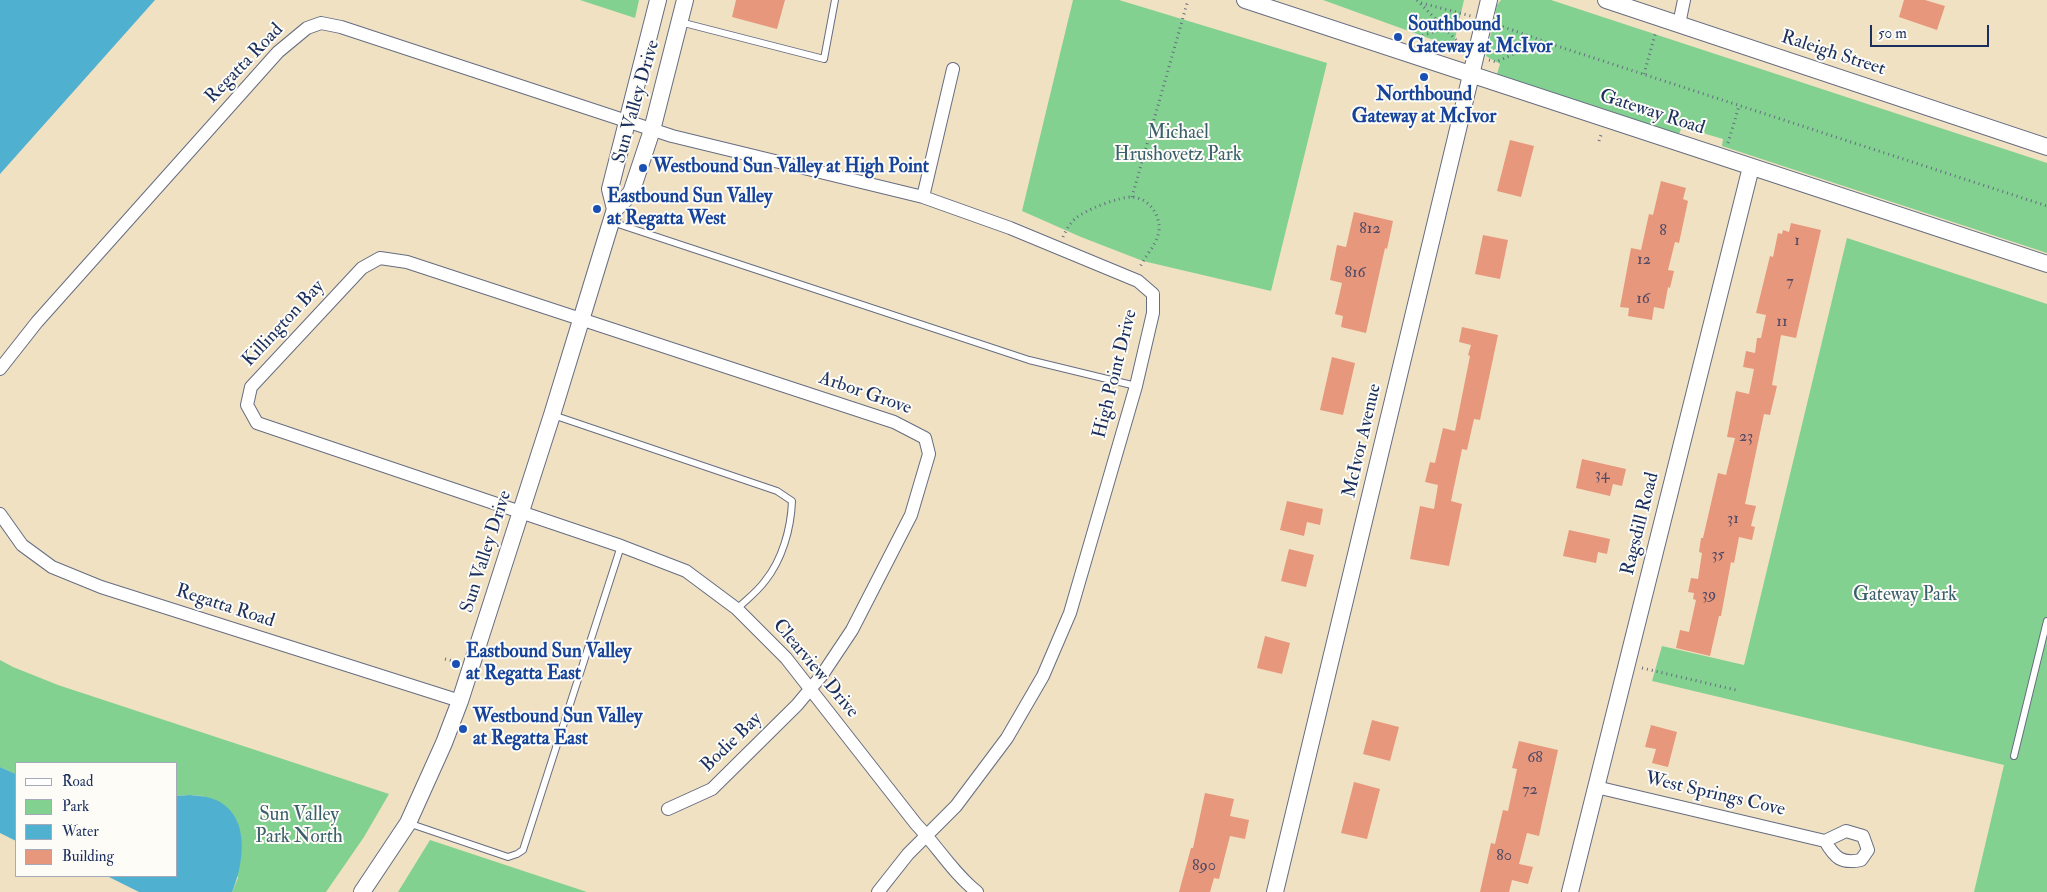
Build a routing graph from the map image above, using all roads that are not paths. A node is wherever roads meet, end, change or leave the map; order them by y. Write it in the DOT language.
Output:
graph roads {
  1 [pos="658,0"];
  2 [pos="685,0"];
  3 [pos="834,0"];
  4 [pos="1245,0"];
  5 [pos="1489,0"];
  6 [pos="1606,0"];
  7 [pos="1684,0"];
  8 [pos="680,22"];
  9 [pos="1679,24"];
  10 [pos="953,69"];
  11 [pos="1471,74"];
  12 [pos="640,126"];
  13 [pos="2047,147"];
  14 [pos="1751,166"];
  15 [pos="922,197"];
  16 [pos="614,215"];
  17 [pos="2047,264"];
  18 [pos="582,318"];
  19 [pos="0,369"];
  20 [pos="1136,386"];
  21 [pos="552,415"];
  22 [pos="520,512"];
  23 [pos="0,514"];
  24 [pos="621,546"];
  25 [pos="737,610"];
  26 [pos="2047,620"];
  27 [pos="811,688"];
  28 [pos="460,701"];
  29 [pos="2014,756"];
  30 [pos="1596,786"];
  31 [pos="668,809"];
  32 [pos="408,823"];
  33 [pos="927,836"];
  34 [pos="1825,841"];
  35 [pos="362,892"];
  36 [pos="878,892"];
  37 [pos="977,892"];
  38 [pos="1275,892"];
  39 [pos="1570,892"];
  1 -- 12 [label="street, Sun Valley Drive"];
  2 -- 8 [label="street, Sun Valley Drive"];
  3 -- 8 [label="lane"];
  4 -- 11 [label="street, Gateway Road"];
  5 -- 11 [label="street, McIvor Avenue"];
  6 -- 9 [label="street, Raleigh Street"];
  7 -- 9 [label="street"];
  8 -- 12 [label="street, Sun Valley Drive"];
  9 -- 13 [label="street, Raleigh Street"];
  10 -- 15 [label="street"];
  11 -- 14 [label="street, Gateway Road"];
  11 -- 38 [label="street, McIvor Avenue"];
  12 -- 15 [label="street, High Point Drive"];
  12 -- 16 [label="street, Sun Valley Drive"];
  12 -- 16 [label="street, Sun Valley Drive"];
  12 -- 19 [label="street, Regatta Road"];
  14 -- 17 [label="street, Gateway Road"];
  14 -- 30 [label="street, Ragsdill Road"];
  15 -- 20 [label="street, High Point Drive"];
  16 -- 18 [label="street, Sun Valley Drive"];
  16 -- 20 [label="lane"];
  18 -- 21 [label="street, Sun Valley Drive"];
  18 -- 22 [label="street, Killington Bay"];
  18 -- 27 [label="street, Arbor Grove"];
  20 -- 33 [label="street, High Point Drive"];
  21 -- 22 [label="street, Sun Valley Drive"];
  21 -- 25 [label="lane"];
  22 -- 24 [label="street, Clearview Drive"];
  22 -- 28 [label="street, Sun Valley Drive"];
  23 -- 28 [label="street, Regatta Road"];
  24 -- 25 [label="street, Clearview Drive"];
  24 -- 32 [label="lane"];
  25 -- 27 [label="street, Clearview Drive"];
  26 -- 29 [label="lane"];
  27 -- 31 [label="street, Bodie Bay"];
  27 -- 33 [label="street, Clearview Drive"];
  28 -- 32 [label="street, Sun Valley Drive"];
  30 -- 34 [label="street, West Springs Cove"];
  30 -- 39 [label="street, Ragsdill Road"];
  32 -- 35 [label="street, Sun Valley Drive"];
  33 -- 36 [label="street, High Point Drive"];
  33 -- 37 [label="street, Clearview Drive"];
}
